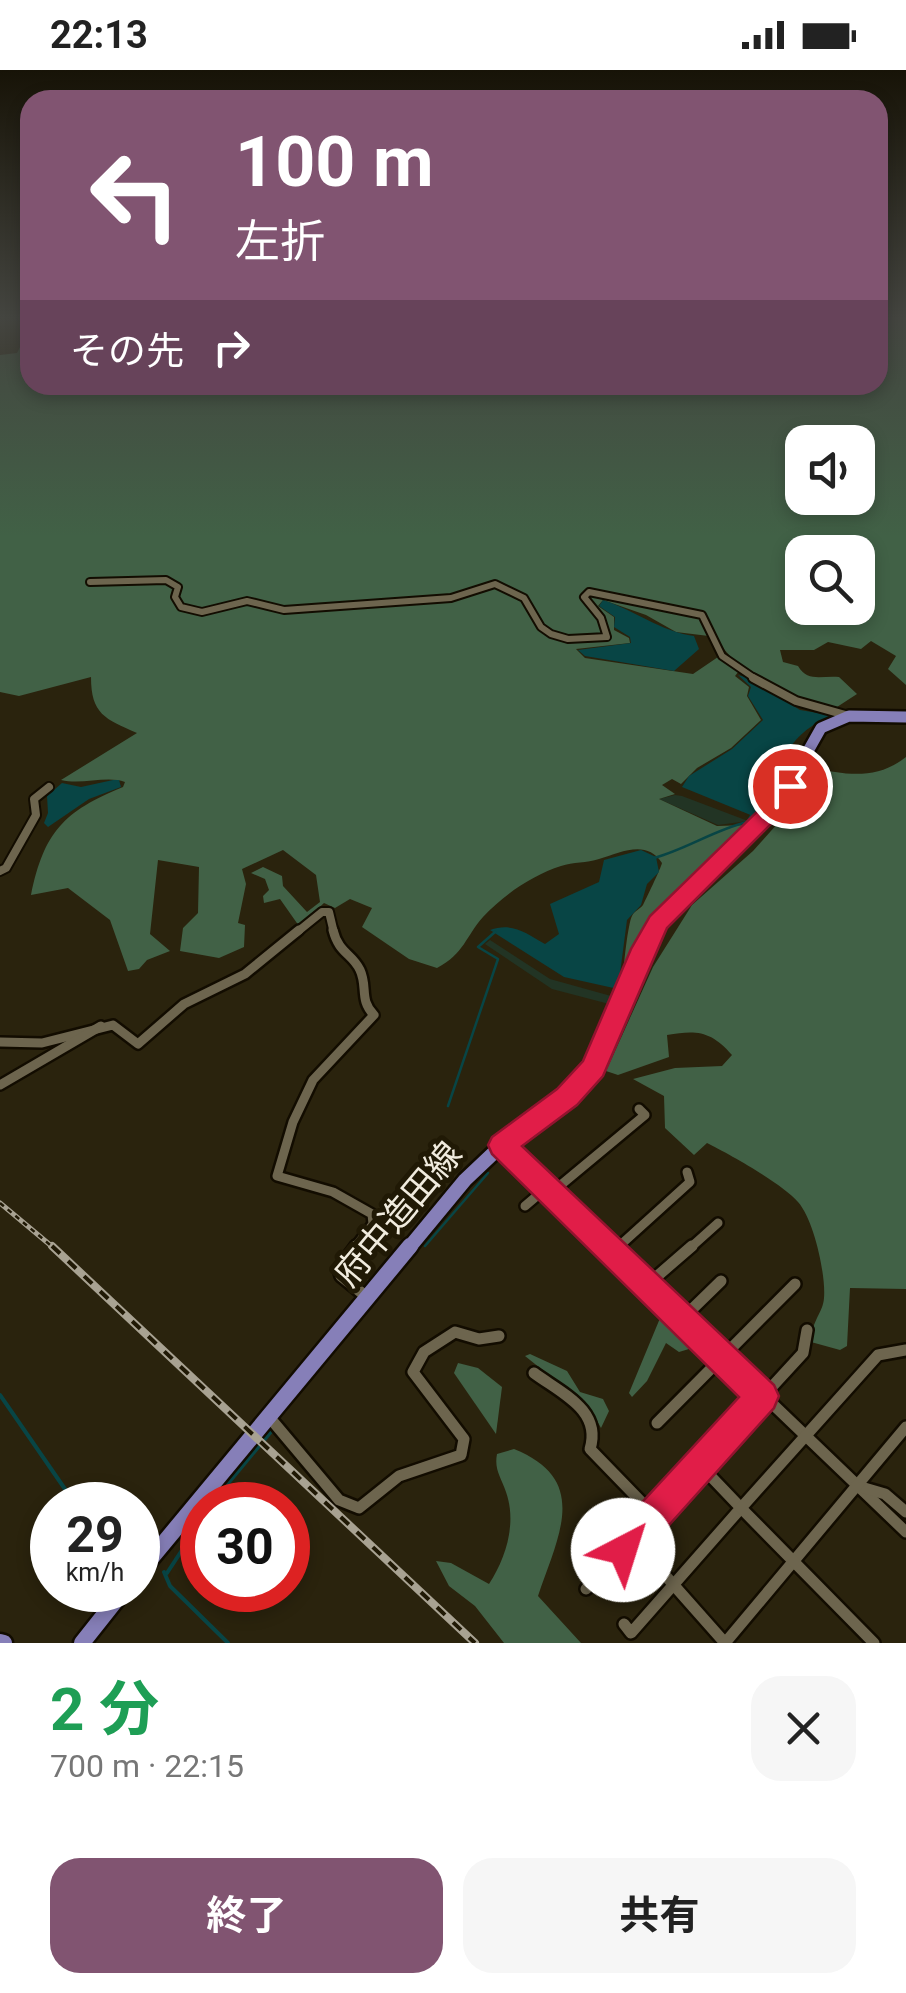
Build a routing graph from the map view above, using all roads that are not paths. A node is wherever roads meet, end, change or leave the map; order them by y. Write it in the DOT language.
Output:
graph roads {
  1 [pos="90,582"];
  2 [pos="849,716"];
  3 [pos="906,717"];
  4 [pos="49,787"];
  5 [pos="0,871"];
  6 [pos="101,1026"];
  7 [pos="0,1042"];
  8 [pos="0,1085"];
  9 [pos="639,1108"];
  10 [pos="502,1145"];
  11 [pos="686,1172"];
  12 [pos="547,1192"];
  13 [pos="525,1206"];
  14 [pos="718,1223"];
  15 [pos="612,1252"];
  16 [pos="722,1281"];
  17 [pos="796,1284"];
  18 [pos="647,1285"];
  19 [pos="368,1298"];
  20 [pos="682,1319"];
  21 [pos="807,1330"];
  22 [pos="499,1336"];
  23 [pos="906,1350"];
  24 [pos="722,1358"];
  25 [pos="534,1373"];
  26 [pos="762,1396"];
  27 [pos="270,1418"];
  28 [pos="657,1423"];
  29 [pos="906,1427"];
  30 [pos="805,1437"];
  31 [pos="699,1464"];
  32 [pos="857,1486"];
  33 [pos="741,1508"];
  34 [pos="906,1512"];
  35 [pos="653,1514"];
  36 [pos="906,1532"];
  37 [pos="633,1540"];
  38 [pos="160,1548"];
  39 [pos="794,1561"];
  40 [pos="673,1584"];
  41 [pos="586,1588"];
  42 [pos="107,1612"];
  43 [pos="624,1624"];
  44 [pos="82,1643"];
  45 [pos="725,1643"];
  46 [pos="874,1643"];
  1 -- 2 [label="street"];
  2 -- 3 [label="main road"];
  2 -- 10 [label="main road, 府中造田線"];
  4 -- 5 [label="street"];
  6 -- 7 [label="street"];
  6 -- 8 [label="street"];
  6 -- 19 [label="street"];
  9 -- 12 [label="street"];
  10 -- 12 [label="street"];
  10 -- 19 [label="main road, 府中造田線"];
  11 -- 15 [label="street"];
  12 -- 13 [label="street"];
  12 -- 15 [label="street"];
  14 -- 18 [label="street"];
  15 -- 18 [label="street"];
  16 -- 20 [label="street"];
  17 -- 24 [label="street"];
  18 -- 20 [label="street"];
  19 -- 27 [label="main road, 府中造田線"];
  20 -- 24 [label="street"];
  21 -- 26 [label="street"];
  22 -- 27 [label="street"];
  23 -- 30 [label="street"];
  24 -- 26 [label="street"];
  24 -- 28 [label="street"];
  25 -- 35 [label="street"];
  26 -- 30 [label="street"];
  26 -- 31 [label="street"];
  27 -- 38 [label="main road, 府中造田線"];
  29 -- 32 [label="street"];
  30 -- 32 [label="street"];
  30 -- 33 [label="street"];
  31 -- 33 [label="street"];
  31 -- 35 [label="street"];
  32 -- 34 [label="street"];
  32 -- 36 [label="street"];
  32 -- 39 [label="street"];
  33 -- 39 [label="street"];
  33 -- 40 [label="street"];
  35 -- 37 [label="street"];
  37 -- 40 [label="street"];
  37 -- 41 [label="street"];
  39 -- 45 [label="street"];
  39 -- 46 [label="street"];
  40 -- 43 [label="street"];
  40 -- 45 [label="street"];
  42 -- 44 [label="main road"];
}
